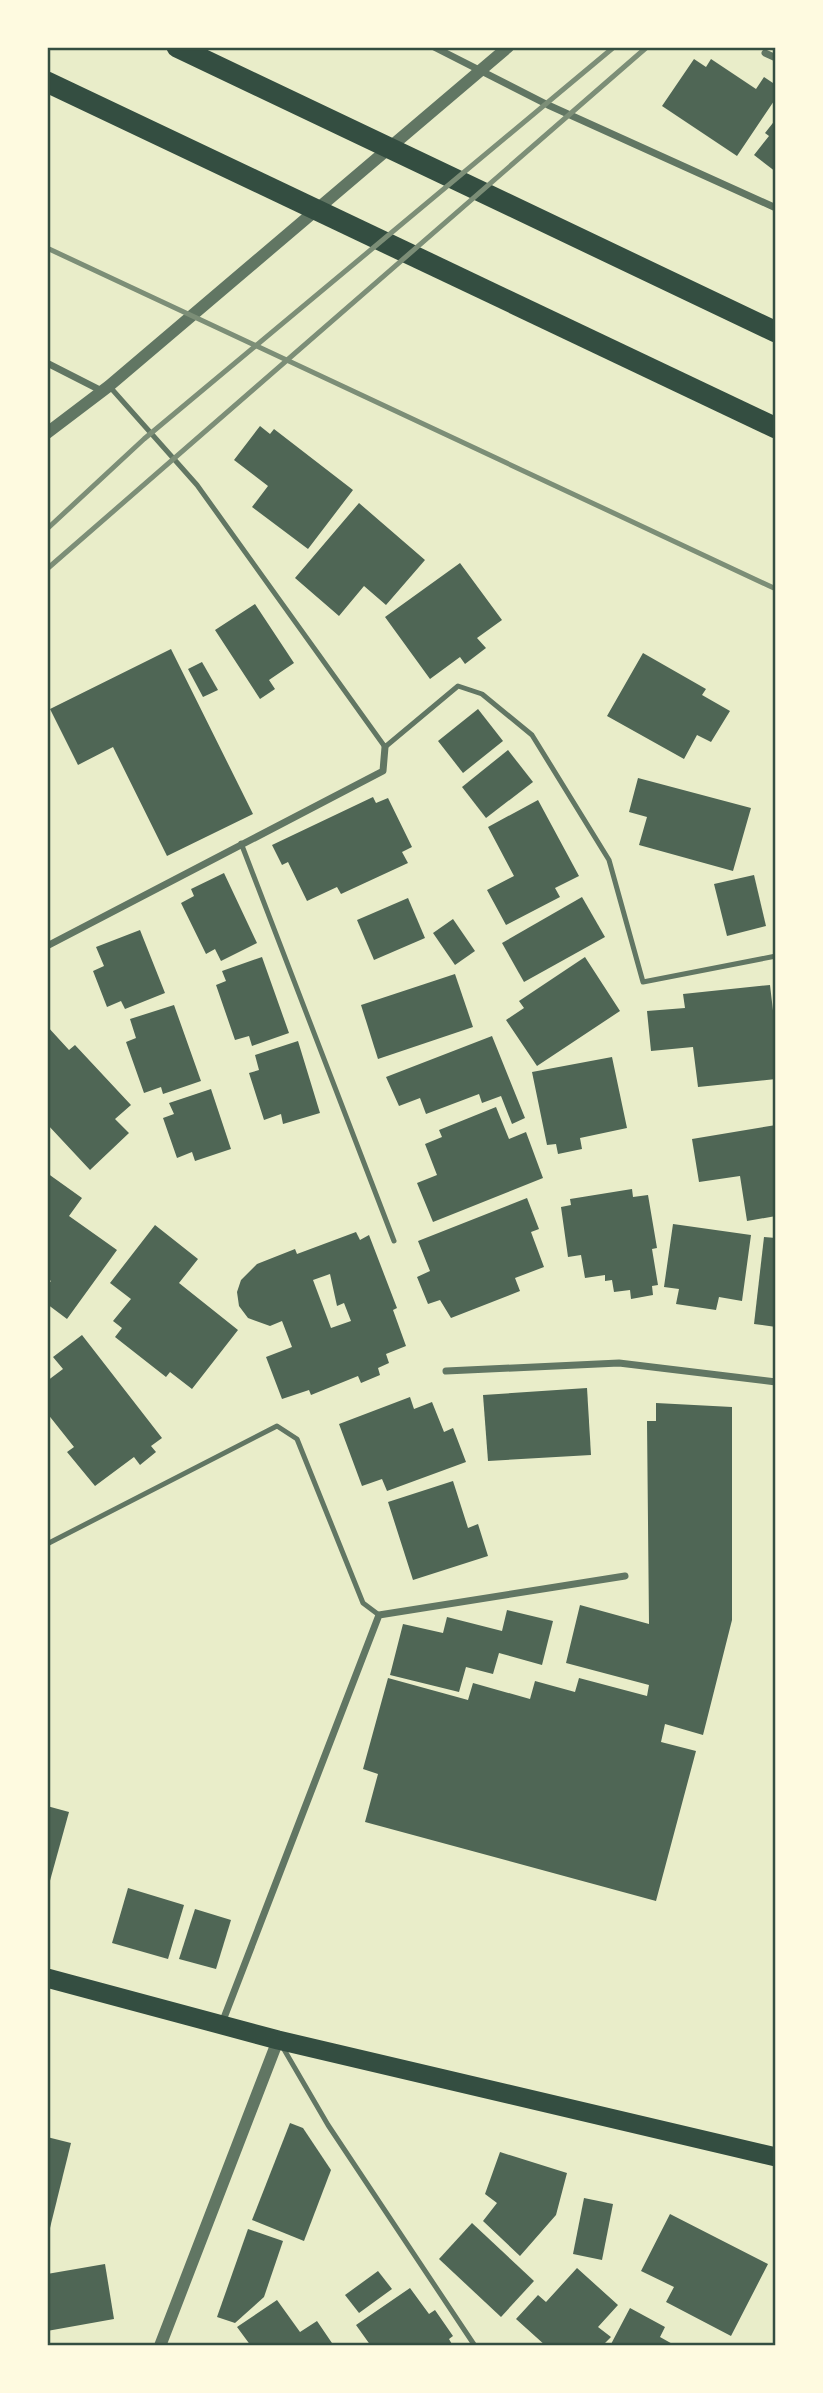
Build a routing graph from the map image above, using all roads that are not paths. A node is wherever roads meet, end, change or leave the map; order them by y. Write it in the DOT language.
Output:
graph roads {
  1 [pos="177,47"];
  2 [pos="435,47"];
  3 [pos="508,47"];
  4 [pos="765,54"];
  5 [pos="776,58"];
  6 [pos="483,70"];
  7 [pos="47,82"];
  8 [pos="776,208"];
  9 [pos="776,332"];
  10 [pos="47,363"];
  11 [pos="105,389"];
  12 [pos="776,428"];
  13 [pos="47,433"];
  14 [pos="385,747"];
  15 [pos="241,843"];
  16 [pos="47,946"];
  17 [pos="776,956"];
  18 [pos="394,1241"];
  19 [pos="446,1371"];
  20 [pos="776,1382"];
  21 [pos="47,1544"];
  22 [pos="625,1576"];
  23 [pos="379,1615"];
  24 [pos="47,1978"];
  25 [pos="221,2025"];
  26 [pos="278,2040"];
  27 [pos="776,2157"];
  28 [pos="160,2346"];
  29 [pos="475,2346"];
  1 -- 9 [label="highway"];
  2 -- 6 [label="street"];
  3 -- 6 [label="street"];
  4 -- 5 [label="street"];
  6 -- 8 [label="street"];
  6 -- 11 [label="street"];
  7 -- 12 [label="highway"];
  10 -- 11 [label="street"];
  11 -- 13 [label="street"];
  11 -- 14 [label="lane"];
  14 -- 15 [label="street"];
  14 -- 17 [label="lane"];
  15 -- 16 [label="street"];
  15 -- 18 [label="lane"];
  19 -- 20 [label="street"];
  21 -- 23 [label="lane"];
  22 -- 23 [label="street"];
  23 -- 25 [label="street"];
  24 -- 25 [label="highway"];
  25 -- 26 [label="highway"];
  26 -- 27 [label="highway"];
  26 -- 28 [label="street"];
  26 -- 29 [label="lane"];
}
